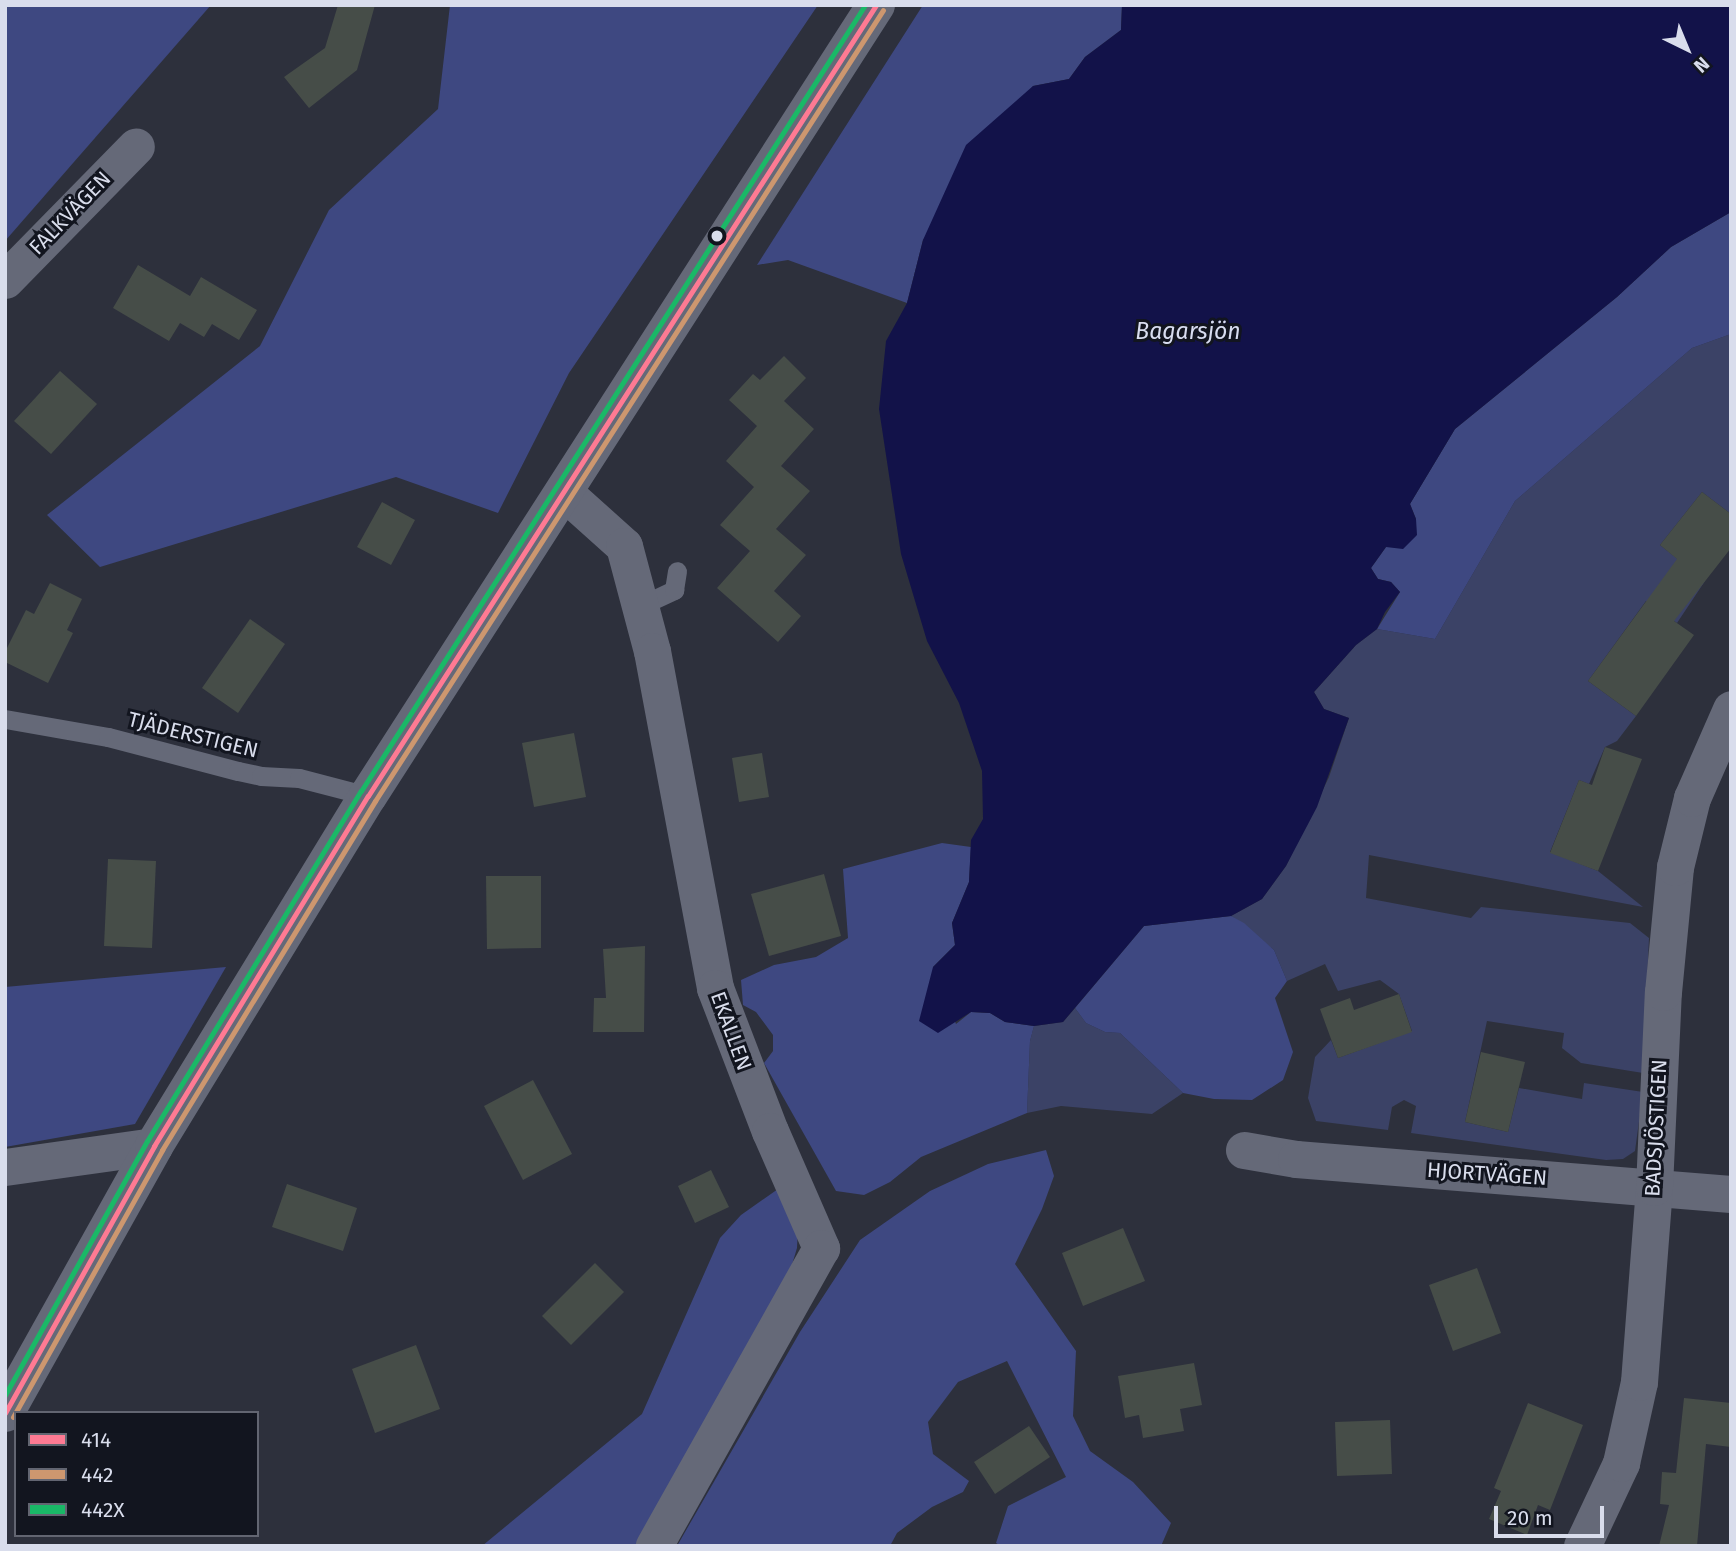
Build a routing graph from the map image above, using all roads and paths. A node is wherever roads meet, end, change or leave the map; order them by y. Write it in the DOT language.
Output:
graph roads {
  1 [pos="876,5"];
  2 [pos="136,146"];
  3 [pos="5,280"];
  4 [pos="565,494"];
  5 [pos="677,571"];
  6 [pos="640,606"];
  7 [pos="1731,709"];
  8 [pos="5,719"];
  9 [pos="368,796"];
  10 [pos="153,1146"];
  11 [pos="1244,1150"];
  12 [pos="5,1167"];
  13 [pos="1654,1187"];
  14 [pos="1731,1194"];
  15 [pos="5,1413"];
  16 [pos="654,1546"];
  17 [pos="1581,1546"];
  1 -- 4 [label="street"];
  2 -- 3 [label="street, FALKVÄGEN"];
  4 -- 6 [label="street, EKALLEN"];
  4 -- 9 [label="street"];
  5 -- 6 [label="lane"];
  6 -- 16 [label="street, EKALLEN"];
  7 -- 13 [label="street, BADSJÖSTIGEN"];
  8 -- 9 [label="lane, TJÄDERSTIGEN"];
  9 -- 10 [label="street"];
  10 -- 12 [label="street"];
  10 -- 15 [label="street"];
  11 -- 13 [label="street, HJORTVÄGEN"];
  13 -- 14 [label="street, HJORTVÄGEN"];
  13 -- 17 [label="street, BADSJÖSTIGEN"];
}
